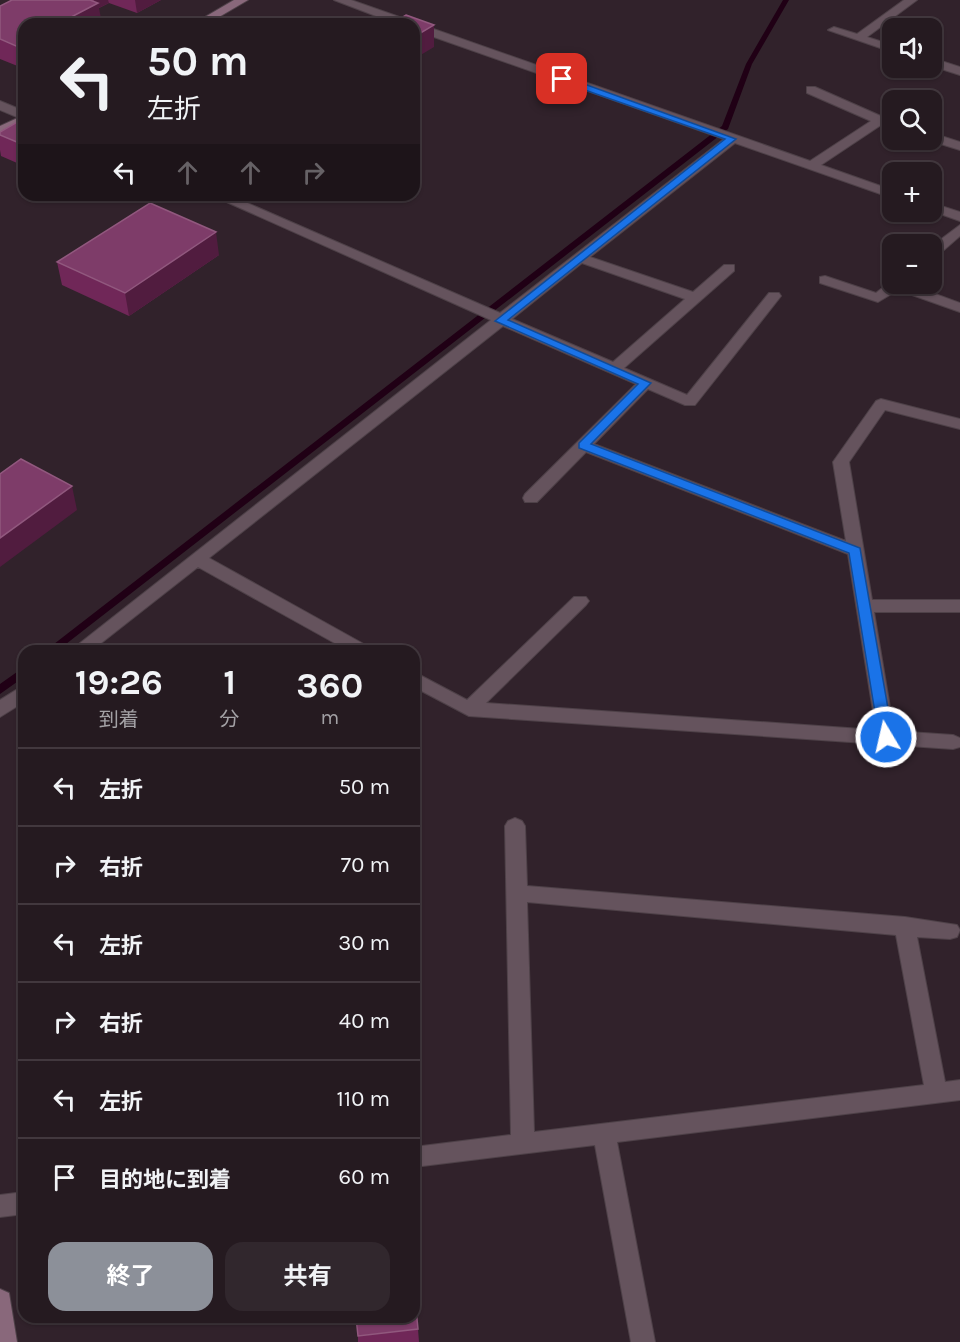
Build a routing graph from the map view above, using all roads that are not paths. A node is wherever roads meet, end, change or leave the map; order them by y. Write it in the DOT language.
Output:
graph roads {
  1 [pos="242,0"];
  2 [pos="340,0"];
  3 [pos="910,0"];
  4 [pos="210,18"];
  5 [pos="391,18"];
  6 [pos="420,28"];
  7 [pos="834,30"];
  8 [pos="858,38"];
  9 [pos="882,46"];
  10 [pos="942,65"];
  11 [pos="960,71"];
  12 [pos="811,90"];
  13 [pos="0,105"];
  14 [pos="18,114"];
  15 [pos="18,120"];
  16 [pos="879,121"];
  17 [pos="882,122"];
  18 [pos="0,131"];
  19 [pos="732,139"];
  20 [pos="942,140"];
  21 [pos="960,146"];
  22 [pos="811,166"];
  23 [pos="882,191"];
  24 [pos="232,201"];
  25 [pos="942,211"];
  26 [pos="960,217"];
  27 [pos="960,229"];
  28 [pos="942,244"];
  29 [pos="580,258"];
  30 [pos="729,268"];
  31 [pos="825,280"];
  32 [pos="883,294"];
  33 [pos="923,294"];
  34 [pos="774,296"];
  35 [pos="696,298"];
  36 [pos="960,308"];
  37 [pos="501,321"];
  38 [pos="614,369"];
  39 [pos="645,383"];
  40 [pos="960,424"];
  41 [pos="583,445"];
  42 [pos="531,498"];
  43 [pos="855,551"];
  44 [pos="197,560"];
  45 [pos="580,600"];
  46 [pos="864,606"];
  47 [pos="960,606"];
  48 [pos="87,645"];
  49 [pos="352,645"];
  50 [pos="420,682"];
  51 [pos="18,696"];
  52 [pos="0,710"];
  53 [pos="469,710"];
  54 [pos="886,737"];
  55 [pos="953,742"];
  56 [pos="515,826"];
  57 [pos="517,893"];
  58 [pos="905,925"];
  59 [pos="950,931"];
  60 [pos="960,1090"];
  61 [pos="936,1092"];
  62 [pos="604,1135"];
  63 [pos="523,1144"];
  64 [pos="420,1156"];
  65 [pos="18,1204"];
  66 [pos="0,1206"];
  67 [pos="0,1301"];
  68 [pos="5,1342"];
  69 [pos="643,1342"];
  1 -- 4 [label="main road"];
  2 -- 5 [label="street"];
  3 -- 8 [label="street"];
  6 -- 19 [label="street"];
  7 -- 8 [label="street"];
  8 -- 9 [label="street"];
  10 -- 11 [label="street"];
  12 -- 16 [label="street"];
  13 -- 14 [label="street"];
  15 -- 18 [label="main road"];
  16 -- 17 [label="street"];
  16 -- 22 [label="street"];
  19 -- 22 [label="street"];
  19 -- 29 [label="street"];
  20 -- 21 [label="street"];
  22 -- 23 [label="street"];
  24 -- 37 [label="street"];
  25 -- 26 [label="street"];
  27 -- 28 [label="street"];
  29 -- 35 [label="street"];
  29 -- 37 [label="street"];
  30 -- 35 [label="street"];
  31 -- 32 [label="street"];
  33 -- 36 [label="street"];
  34 -- 39 [label="street"];
  35 -- 38 [label="street"];
  37 -- 38 [label="street"];
  37 -- 44 [label="street"];
  38 -- 39 [label="street"];
  39 -- 41 [label="street"];
  40 -- 43 [label="street"];
  41 -- 42 [label="street"];
  41 -- 43 [label="street"];
  43 -- 46 [label="street"];
  44 -- 48 [label="street"];
  44 -- 49 [label="street"];
  45 -- 53 [label="street"];
  46 -- 47 [label="street"];
  46 -- 54 [label="street"];
  50 -- 53 [label="street"];
  51 -- 52 [label="street"];
  53 -- 54 [label="street"];
  54 -- 55 [label="street"];
  56 -- 57 [label="street"];
  57 -- 58 [label="street"];
  57 -- 63 [label="street"];
  58 -- 59 [label="street"];
  58 -- 61 [label="street"];
  60 -- 61 [label="street"];
  61 -- 62 [label="street"];
  62 -- 63 [label="street"];
  62 -- 69 [label="street"];
  63 -- 64 [label="street"];
  65 -- 66 [label="street"];
  67 -- 68 [label="main road"];
}
